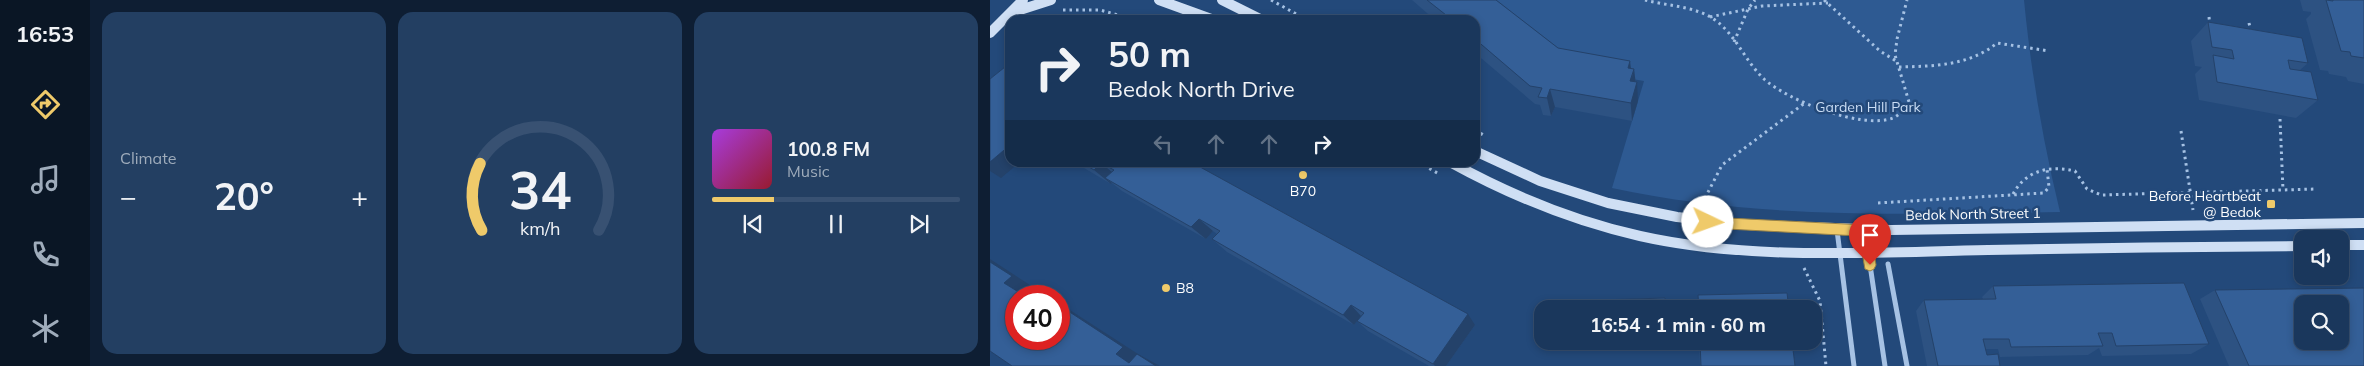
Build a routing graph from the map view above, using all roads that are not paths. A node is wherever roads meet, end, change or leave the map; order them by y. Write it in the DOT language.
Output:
graph roads {
  1 [pos="1024,0"];
  2 [pos="1051,0"];
  3 [pos="1159,0"];
  4 [pos="1222,0"];
  5 [pos="1010,13"];
  6 [pos="1200,15"];
  7 [pos="1252,15"];
  8 [pos="1005,18"];
  9 [pos="990,33"];
  10 [pos="1480,154"];
  11 [pos="1458,167"];
  12 [pos="2364,223"];
  13 [pos="1837,230"];
  14 [pos="1865,231"];
  15 [pos="2349,245"];
  16 [pos="2364,245"];
  17 [pos="2294,246"];
  18 [pos="1840,253"];
  19 [pos="1868,253"];
  20 [pos="1888,264"];
  21 [pos="1854,366"];
  22 [pos="1884,366"];
  23 [pos="1907,366"];
  1 -- 5 [label="street"];
  2 -- 5 [label="street"];
  3 -- 6 [label="street"];
  4 -- 7 [label="street"];
  8 -- 9 [label="street"];
  10 -- 13 [label="street, Bedok North Street 1"];
  11 -- 18 [label="street"];
  12 -- 14 [label="street, Bedok North Street 1"];
  13 -- 14 [label="street, Bedok North Street 1"];
  13 -- 18 [label="street"];
  14 -- 19 [label="street"];
  15 -- 16 [label="street"];
  17 -- 19 [label="street"];
  18 -- 19 [label="street"];
  18 -- 21 [label="street"];
  19 -- 22 [label="street"];
  20 -- 23 [label="street"];
}
